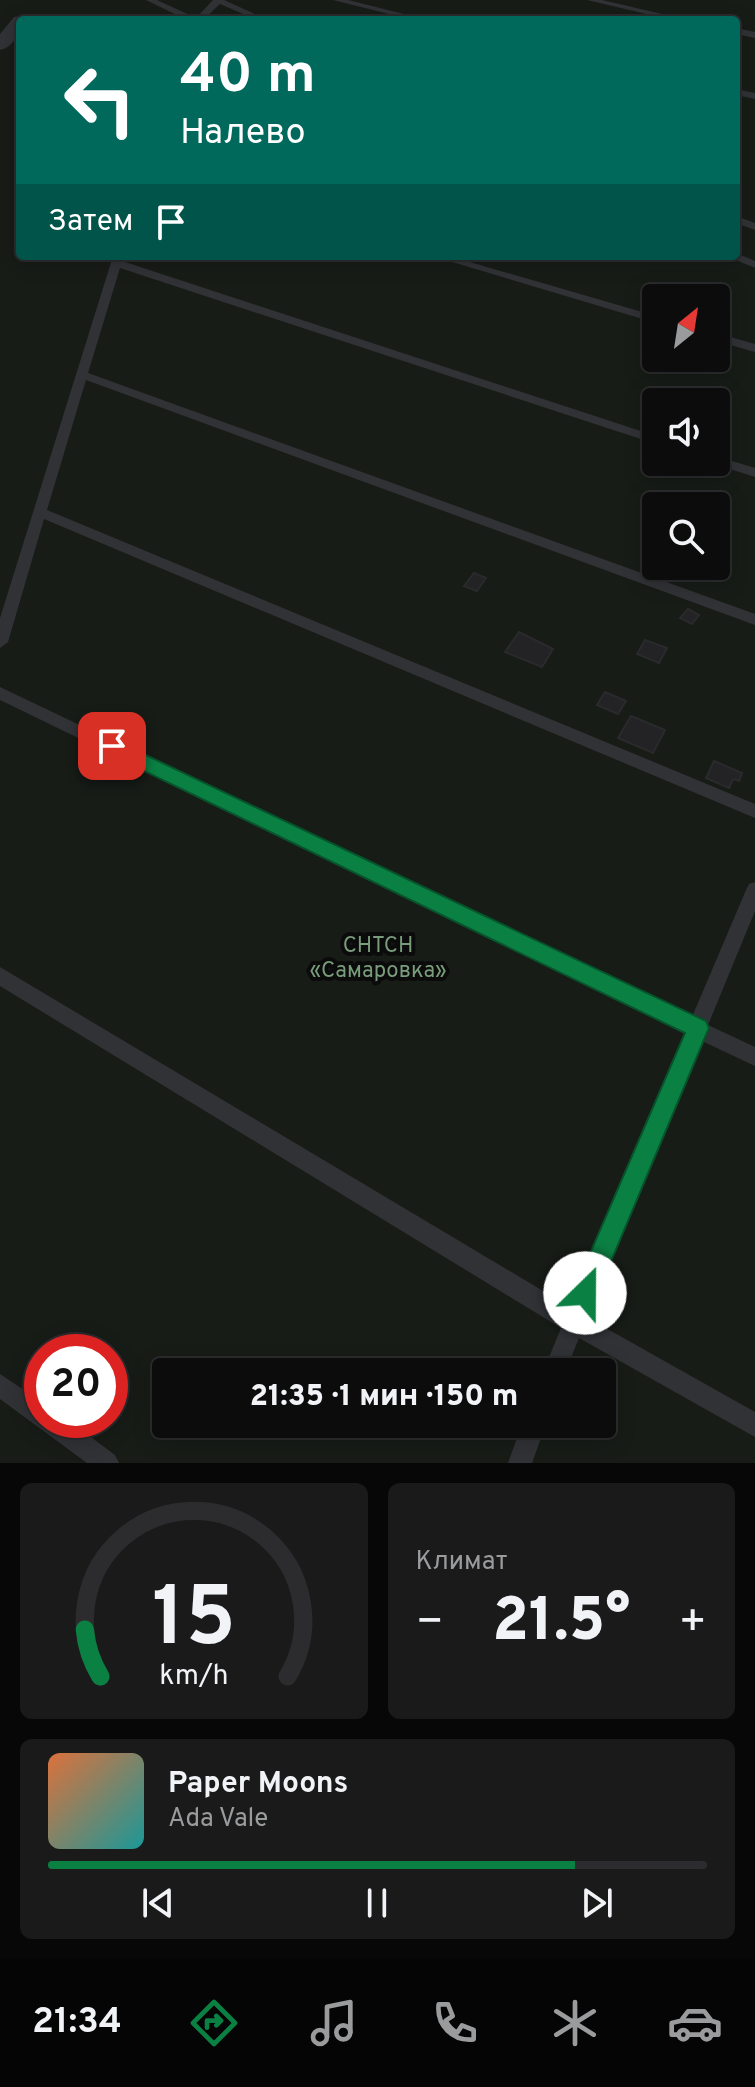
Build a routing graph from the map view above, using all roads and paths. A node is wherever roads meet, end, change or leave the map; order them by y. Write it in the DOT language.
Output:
graph roads {
  1 [pos="150,0"];
  2 [pos="218,0"];
  3 [pos="337,0"];
  4 [pos="591,0"];
  5 [pos="187,16"];
  6 [pos="200,16"];
  7 [pos="255,16"];
  8 [pos="407,16"];
  9 [pos="665,16"];
  10 [pos="16,26"];
  11 [pos="0,45"];
  12 [pos="117,260"];
  13 [pos="120,260"];
  14 [pos="451,260"];
  15 [pos="642,316"];
  16 [pos="730,341"];
  17 [pos="755,348"];
  18 [pos="83,375"];
  19 [pos="642,435"];
  20 [pos="730,465"];
  21 [pos="755,473"];
  22 [pos="40,512"];
  23 [pos="755,620"];
  24 [pos="0,642"];
  25 [pos="0,693"];
  26 [pos="755,811"];
  27 [pos="755,890"];
  28 [pos="0,976"];
  29 [pos="698,1028"];
  30 [pos="755,1057"];
  31 [pos="573,1322"];
  32 [pos="559,1358"];
  33 [pos="0,1385"];
  34 [pos="24,1403"];
  35 [pos="755,1425"];
  36 [pos="73,1438"];
  37 [pos="529,1438"];
  38 [pos="107,1463"];
  39 [pos="520,1463"];
  1 -- 5 [label="lane"];
  2 -- 6 [label="lane"];
  2 -- 7 [label="lane"];
  3 -- 8 [label="lane"];
  4 -- 9 [label="lane"];
  10 -- 11 [label="street"];
  12 -- 18 [label="lane"];
  13 -- 19 [label="lane"];
  14 -- 15 [label="lane"];
  16 -- 17 [label="lane"];
  18 -- 22 [label="lane"];
  18 -- 23 [label="lane"];
  20 -- 21 [label="lane"];
  22 -- 24 [label="lane"];
  22 -- 26 [label="lane"];
  25 -- 29 [label="lane"];
  27 -- 29 [label="lane"];
  28 -- 31 [label="lane"];
  29 -- 30 [label="lane"];
  29 -- 31 [label="lane"];
  31 -- 32 [label="lane"];
  31 -- 35 [label="lane"];
  33 -- 34 [label="lane"];
  36 -- 38 [label="lane"];
  37 -- 39 [label="lane"];
}
